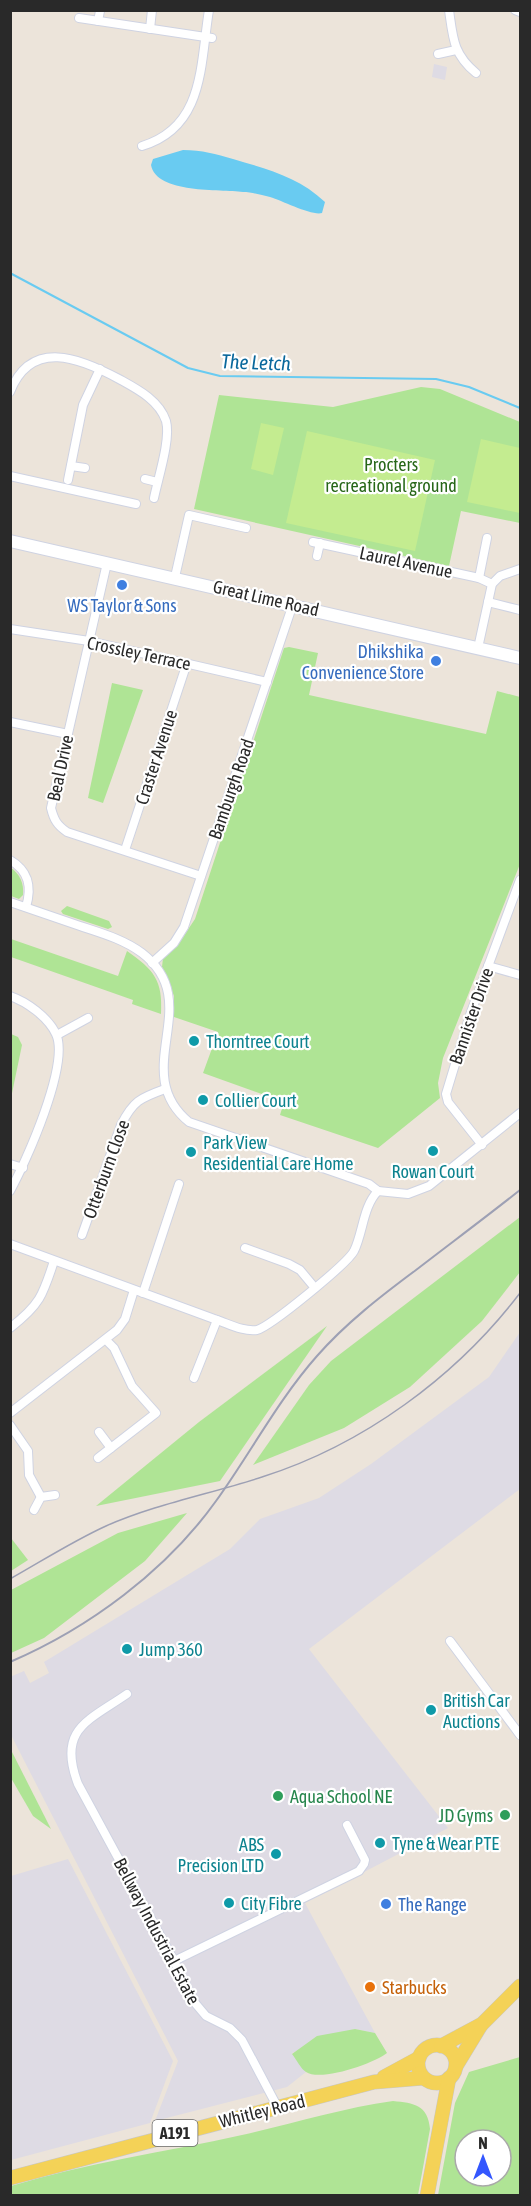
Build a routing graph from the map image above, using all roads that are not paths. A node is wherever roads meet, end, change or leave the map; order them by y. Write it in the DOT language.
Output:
graph roads {
  1 [pos="153,10"];
  2 [pos="208,10"];
  3 [pos="449,10"];
  4 [pos="515,10"];
  5 [pos="100,11"];
  6 [pos="520,12"];
  7 [pos="80,18"];
  8 [pos="98,21"];
  9 [pos="150,29"];
  10 [pos="208,38"];
  11 [pos="456,50"];
  12 [pos="438,54"];
  13 [pos="476,73"];
  14 [pos="142,146"];
  15 [pos="100,369"];
  16 [pos="10,392"];
  17 [pos="71,466"];
  18 [pos="85,468"];
  19 [pos="10,476"];
  20 [pos="145,479"];
  21 [pos="68,480"];
  22 [pos="157,482"];
  23 [pos="154,498"];
  24 [pos="136,504"];
  25 [pos="246,528"];
  26 [pos="487,538"];
  27 [pos="10,541"];
  28 [pos="317,556"];
  29 [pos="107,562"];
  30 [pos="520,569"];
  31 [pos="175,577"];
  32 [pos="479,578"];
  33 [pos="492,584"];
  34 [pos="488,602"];
  35 [pos="293,604"];
  36 [pos="520,610"];
  37 [pos="10,629"];
  38 [pos="89,641"];
  39 [pos="478,648"];
  40 [pos="520,658"];
  41 [pos="187,663"];
  42 [pos="267,682"];
  43 [pos="10,723"];
  44 [pos="68,734"];
  45 [pos="125,850"];
  46 [pos="10,861"];
  47 [pos="201,876"];
  48 [pos="520,880"];
  49 [pos="10,902"];
  50 [pos="26,907"];
  51 [pos="152,963"];
  52 [pos="488,966"];
  53 [pos="520,975"];
  54 [pos="10,996"];
  55 [pos="88,1018"];
  56 [pos="57,1035"];
  57 [pos="165,1089"];
  58 [pos="520,1113"];
  59 [pos="482,1145"];
  60 [pos="10,1164"];
  61 [pos="22,1168"];
  62 [pos="179,1184"];
  63 [pos="10,1191"];
  64 [pos="378,1191"];
  65 [pos="82,1236"];
  66 [pos="10,1245"];
  67 [pos="245,1248"];
  68 [pos="54,1261"];
  69 [pos="315,1288"];
  70 [pos="138,1291"];
  71 [pos="217,1320"];
  72 [pos="10,1328"];
  73 [pos="106,1340"];
  74 [pos="194,1378"];
  75 [pos="10,1413"];
  76 [pos="10,1425"];
  77 [pos="99,1432"];
  78 [pos="111,1448"];
  79 [pos="98,1458"];
  80 [pos="55,1495"];
  81 [pos="41,1497"];
  82 [pos="34,1510"];
  83 [pos="450,1641"];
  84 [pos="127,1694"];
  85 [pos="520,1735"];
  86 [pos="346,1825"];
  87 [pos="174,1961"];
  88 [pos="520,1986"];
  89 [pos="482,2024"];
  90 [pos="441,2046"];
  91 [pos="419,2058"];
  92 [pos="452,2072"];
  93 [pos="427,2080"];
  94 [pos="374,2082"];
  95 [pos="278,2108"];
  96 [pos="442,2116"];
  97 [pos="10,2178"];
  98 [pos="427,2196"];
  1 -- 9 [label="street"];
  2 -- 10 [label="street"];
  3 -- 11 [label="street"];
  4 -- 6 [label="street"];
  5 -- 8 [label="street"];
  7 -- 8 [label="street"];
  8 -- 9 [label="street"];
  9 -- 10 [label="street"];
  10 -- 14 [label="street"];
  11 -- 12 [label="street"];
  11 -- 13 [label="street"];
  15 -- 16 [label="street"];
  15 -- 17 [label="street"];
  15 -- 22 [label="street"];
  17 -- 18 [label="street"];
  17 -- 21 [label="street"];
  19 -- 24 [label="street"];
  20 -- 22 [label="street"];
  22 -- 23 [label="street"];
  25 -- 31 [label="street"];
  26 -- 32 [label="street"];
  27 -- 29 [label="main road, Great Lime Road"];
  28 -- 32 [label="street, Laurel Avenue"];
  29 -- 31 [label="main road, Great Lime Road"];
  29 -- 38 [label="street, Beal Drive"];
  30 -- 33 [label="street"];
  31 -- 35 [label="main road, Great Lime Road"];
  32 -- 33 [label="street, Laurel Avenue"];
  33 -- 34 [label="street"];
  34 -- 36 [label="street"];
  34 -- 39 [label="street"];
  35 -- 39 [label="main road, Great Lime Road"];
  35 -- 42 [label="street, Bamburgh Road"];
  37 -- 38 [label="street, Crossley Terrace"];
  38 -- 41 [label="street, Crossley Terrace"];
  38 -- 44 [label="street, Beal Drive"];
  39 -- 40 [label="main road, Great Lime Road"];
  41 -- 42 [label="street, Crossley Terrace"];
  41 -- 45 [label="street, Craster Avenue"];
  42 -- 47 [label="street, Bamburgh Road"];
  43 -- 44 [label="street"];
  44 -- 45 [label="street, Beal Drive"];
  45 -- 47 [label="street, Beal Drive"];
  46 -- 50 [label="street"];
  47 -- 51 [label="street, Bamburgh Road"];
  48 -- 52 [label="street, Bannister Drive"];
  49 -- 50 [label="street"];
  50 -- 51 [label="street"];
  51 -- 57 [label="street"];
  52 -- 53 [label="street"];
  52 -- 59 [label="street, Bannister Drive"];
  54 -- 56 [label="street"];
  55 -- 56 [label="street"];
  56 -- 61 [label="street"];
  57 -- 64 [label="street"];
  57 -- 65 [label="street, Otterburn Close"];
  58 -- 59 [label="street"];
  59 -- 64 [label="street"];
  60 -- 61 [label="street"];
  61 -- 63 [label="street"];
  62 -- 70 [label="street"];
  64 -- 69 [label="street"];
  66 -- 68 [label="street"];
  67 -- 69 [label="street"];
  68 -- 70 [label="street"];
  68 -- 72 [label="street"];
  69 -- 71 [label="street"];
  70 -- 71 [label="street"];
  70 -- 73 [label="street"];
  71 -- 74 [label="street"];
  73 -- 75 [label="street"];
  73 -- 78 [label="street"];
  76 -- 81 [label="street"];
  77 -- 78 [label="street"];
  78 -- 79 [label="street"];
  80 -- 81 [label="street"];
  81 -- 82 [label="street"];
  83 -- 85 [label="street"];
  84 -- 87 [label="street, Bellway Industrial Estate"];
  86 -- 87 [label="street"];
  87 -- 95 [label="street, Bellway Industrial Estate"];
  88 -- 89 [label="main road, A191"];
  89 -- 90 [label="main road, A191"];
  89 -- 92 [label="main road, A191"];
  90 -- 91 [label="main road, A191"];
  90 -- 92 [label="main road"];
  91 -- 93 [label="main road"];
  91 -- 94 [label="main road, Whitley Road / A191"];
  92 -- 93 [label="main road, A191"];
  92 -- 96 [label="main road"];
  93 -- 94 [label="main road, Whitley Road / A191"];
  93 -- 96 [label="main road"];
  94 -- 95 [label="main road, Whitley Road / A191"];
  95 -- 97 [label="main road, Whitley Road / A191"];
  96 -- 98 [label="main road"];
}
